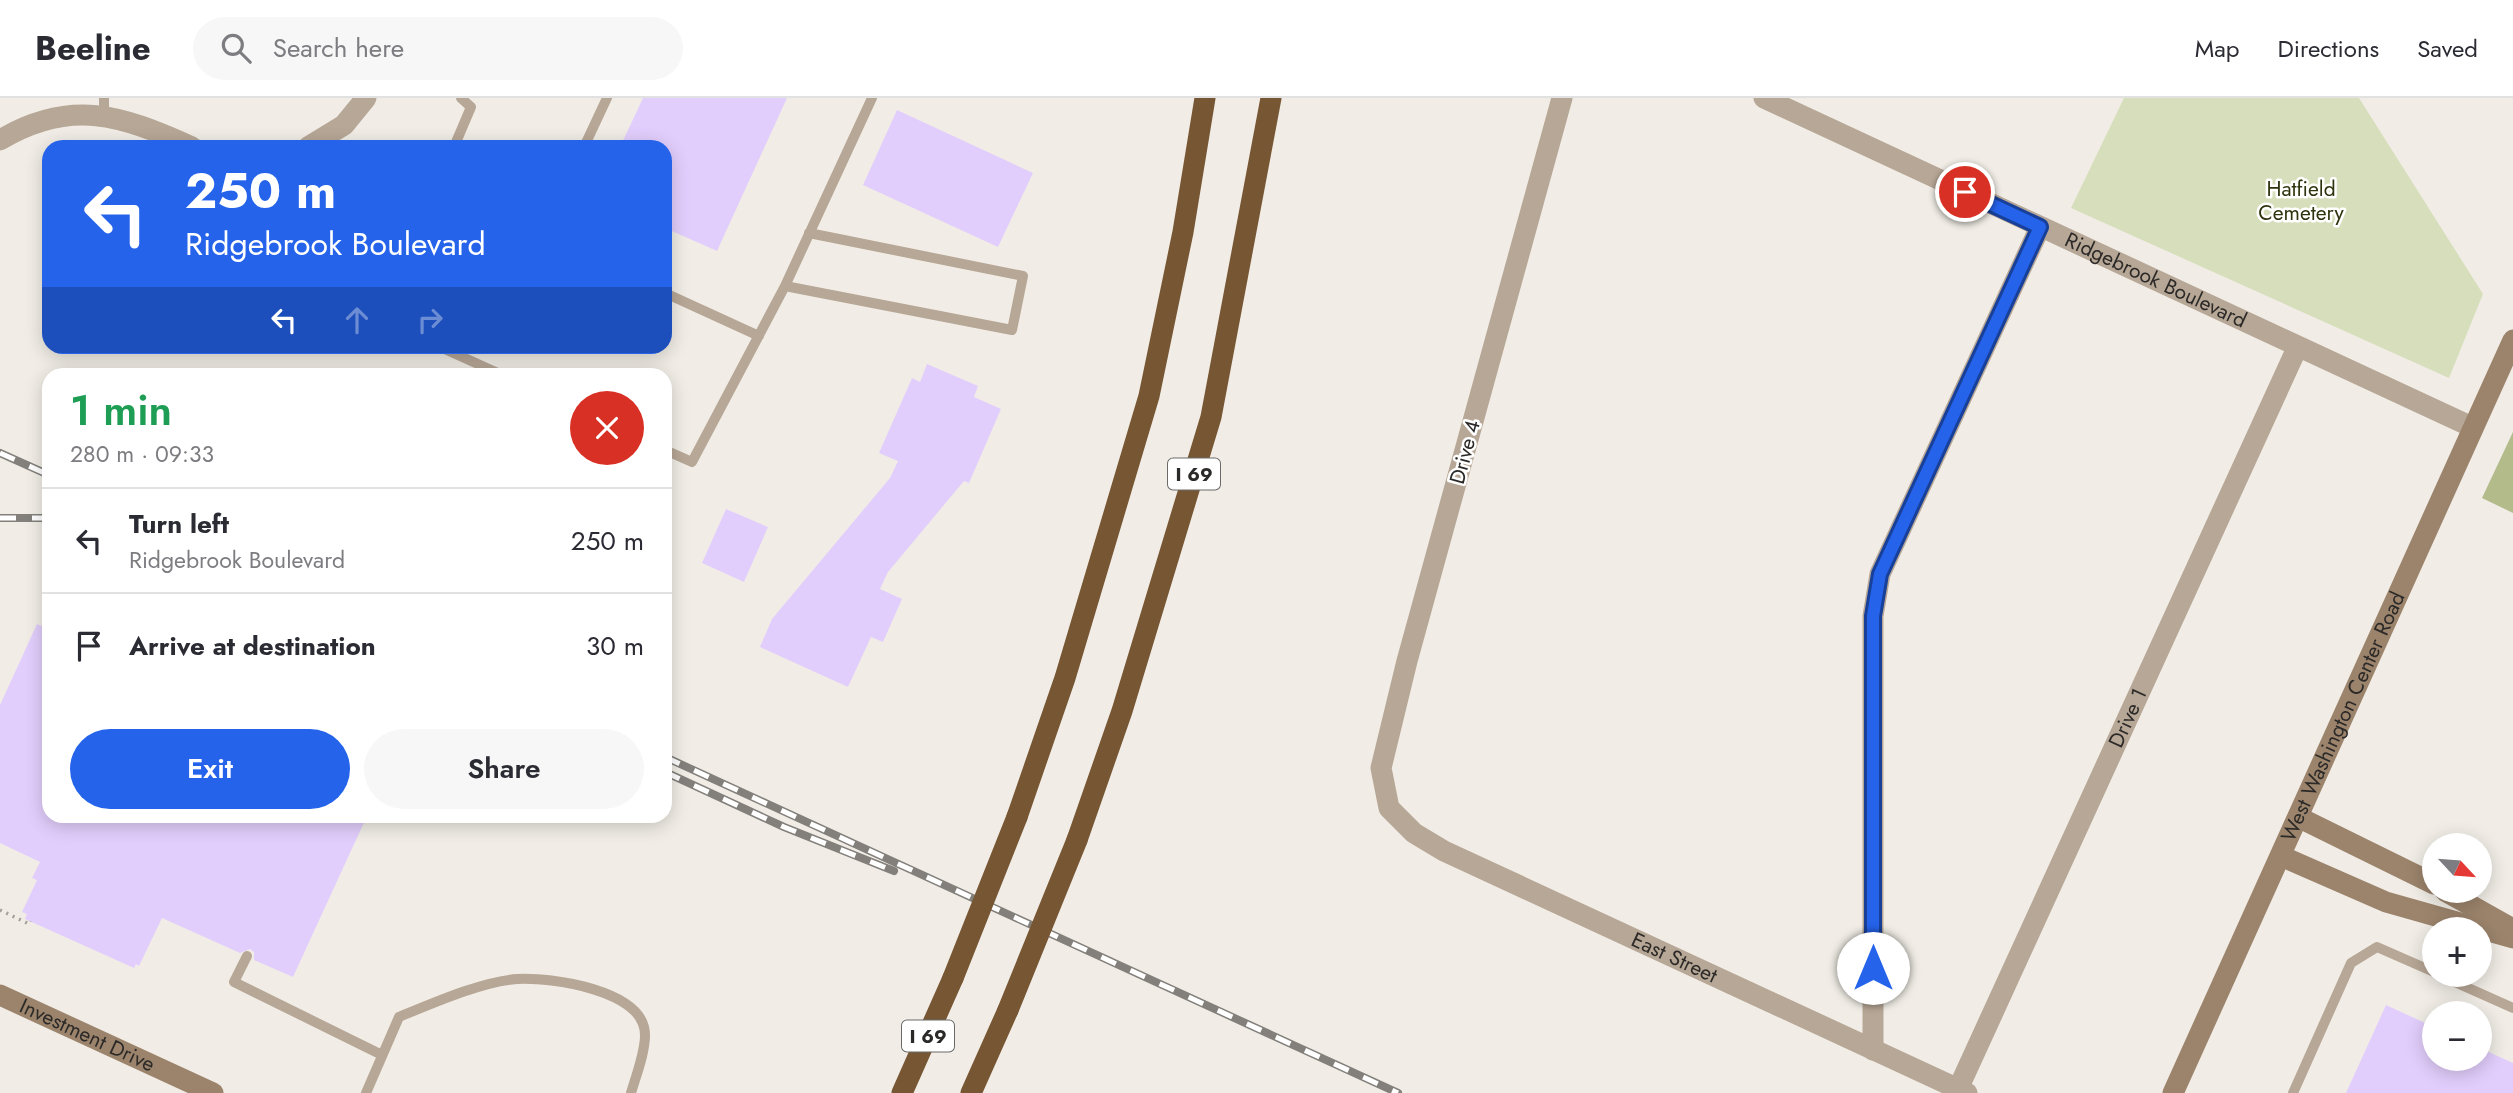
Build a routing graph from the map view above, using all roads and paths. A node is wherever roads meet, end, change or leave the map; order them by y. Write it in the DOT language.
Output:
graph roads {
  1 [pos="366,98"];
  2 [pos="461,98"];
  3 [pos="607,98"];
  4 [pos="872,98"];
  5 [pos="1205,98"];
  6 [pos="1271,98"];
  7 [pos="1562,98"];
  8 [pos="1764,98"];
  9 [pos="104,104"];
  10 [pos="0,140"];
  11 [pos="178,140"];
  12 [pos="319,140"];
  13 [pos="456,140"];
  14 [pos="587,140"];
  15 [pos="2040,227"];
  16 [pos="809,233"];
  17 [pos="785,286"];
  18 [pos="672,296"];
  19 [pos="759,336"];
  20 [pos="2513,340"];
  21 [pos="2297,348"];
  22 [pos="456,354"];
  23 [pos="487,368"];
  24 [pos="2472,427"];
  25 [pos="672,453"];
  26 [pos="1389,808"];
  27 [pos="2298,817"];
  28 [pos="2281,856"];
  29 [pos="2422,878"];
  30 [pos="2466,903"];
  31 [pos="0,910"];
  32 [pos="30,921"];
  33 [pos="2513,929"];
  34 [pos="2513,938"];
  35 [pos="247,956"];
  36 [pos="2422,967"];
  37 [pos="2466,987"];
  38 [pos="0,995"];
  39 [pos="2513,1008"];
  40 [pos="1873,1050"];
  41 [pos="382,1055"];
  42 [pos="1962,1091"];
  43 [pos="213,1093"];
  44 [pos="366,1093"];
  45 [pos="631,1093"];
  46 [pos="902,1093"];
  47 [pos="971,1093"];
  48 [pos="2174,1093"];
  49 [pos="2293,1093"];
  1 -- 12 [label="street"];
  2 -- 13 [label="lane"];
  3 -- 14 [label="lane"];
  4 -- 16 [label="lane"];
  5 -- 46 [label="highway, I 69, bridge"];
  6 -- 47 [label="highway, I 69, bridge"];
  7 -- 26 [label="street, Drive 4"];
  8 -- 15 [label="street, Ridgebrook Boulevard"];
  9 -- 10 [label="street"];
  9 -- 11 [label="street"];
  15 -- 21 [label="street, Ridgebrook Boulevard"];
  15 -- 40 [label="street"];
  16 -- 17 [label="lane"];
  16 -- 17 [label="lane"];
  17 -- 19 [label="lane"];
  18 -- 19 [label="lane"];
  19 -- 25 [label="lane"];
  20 -- 24 [label="main road, West Washington Center Road"];
  21 -- 24 [label="street, Ridgebrook Boulevard"];
  21 -- 42 [label="street, Drive 1"];
  22 -- 23 [label="lane"];
  24 -- 27 [label="main road, West Washington Center Road"];
  26 -- 40 [label="street, East Street"];
  27 -- 28 [label="main road, West Washington Center Road"];
  27 -- 29 [label="main road"];
  28 -- 34 [label="main road"];
  28 -- 48 [label="main road, West Washington Center Road"];
  30 -- 33 [label="main road"];
  31 -- 32 [label="path"];
  35 -- 41 [label="lane"];
  36 -- 49 [label="lane"];
  37 -- 39 [label="lane"];
  38 -- 43 [label="main road, Investment Drive"];
  40 -- 42 [label="street, East Street"];
  41 -- 44 [label="lane"];
  41 -- 45 [label="lane"];
}
